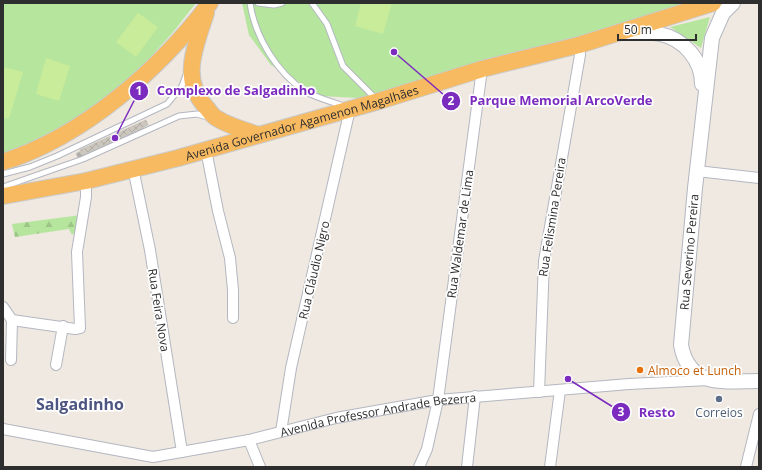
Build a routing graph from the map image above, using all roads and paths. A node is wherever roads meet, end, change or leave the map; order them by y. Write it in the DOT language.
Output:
graph roads {
  1 [pos="250,3"];
  2 [pos="258,3"];
  3 [pos="282,3"];
  4 [pos="312,3"];
  5 [pos="713,3"];
  6 [pos="733,3"];
  7 [pos="210,4"];
  8 [pos="620,32"];
  9 [pos="579,45"];
  10 [pos="191,59"];
  11 [pos="482,69"];
  12 [pos="378,101"];
  13 [pos="350,109"];
  14 [pos="703,112"];
  15 [pos="217,119"];
  16 [pos="258,135"];
  17 [pos="206,150"];
  18 [pos="3,162"];
  19 [pos="133,168"];
  20 [pos="697,171"];
  21 [pos="3,174"];
  22 [pos="759,178"];
  23 [pos="86,181"];
  24 [pos="3,188"];
  25 [pos="3,196"];
  26 [pos="3,306"];
  27 [pos="233,318"];
  28 [pos="12,320"];
  29 [pos="63,326"];
  30 [pos="11,360"];
  31 [pos="56,365"];
  32 [pos="708,380"];
  33 [pos="759,381"];
  34 [pos="560,390"];
  35 [pos="539,392"];
  36 [pos="475,396"];
  37 [pos="438,400"];
  38 [pos="759,414"];
  39 [pos="3,429"];
  40 [pos="280,432"];
  41 [pos="249,440"];
  42 [pos="182,452"];
  43 [pos="260,467"];
  44 [pos="419,467"];
  45 [pos="467,467"];
  46 [pos="550,467"];
  47 [pos="746,467"];
  1 -- 13 [label="lane"];
  2 -- 3 [label="lane"];
  4 -- 12 [label="lane"];
  5 -- 8 [label="highway, Avenida Governador Agamenon Magalhães"];
  6 -- 14 [label="main road, Rua Severino Pereira"];
  7 -- 10 [label="highway"];
  7 -- 18 [label="highway"];
  8 -- 9 [label="highway, Avenida Governador Agamenon Magalhães"];
  8 -- 14 [label="main road, Rua Severino Pereira"];
  9 -- 11 [label="highway, Avenida Governador Agamenon Magalhães"];
  9 -- 35 [label="street, Rua Felismina Pereira"];
  10 -- 15 [label="highway"];
  10 -- 21 [label="lane"];
  11 -- 12 [label="highway, Avenida Governador Agamenon Magalhães"];
  11 -- 37 [label="street, Rua Waldemar de Lima"];
  12 -- 13 [label="highway, Avenida Governador Agamenon Magalhães"];
  13 -- 16 [label="highway, Avenida Governador Agamenon Magalhães"];
  13 -- 40 [label="street, Rua Cláudio Nigro"];
  14 -- 20 [label="main road, Rua Severino Pereira"];
  15 -- 16 [label="highway"];
  15 -- 24 [label="lane"];
  16 -- 17 [label="highway, Avenida Governador Agamenon Magalhães"];
  17 -- 19 [label="highway, Avenida Governador Agamenon Magalhães"];
  17 -- 27 [label="street"];
  19 -- 23 [label="highway, Avenida Governador Agamenon Magalhães"];
  19 -- 42 [label="street, Rua Feira Nova"];
  20 -- 22 [label="street"];
  20 -- 32 [label="main road, Rua Severino Pereira"];
  23 -- 25 [label="highway, Avenida Governador Agamenon Magalhães"];
  23 -- 29 [label="street"];
  26 -- 28 [label="street"];
  28 -- 29 [label="street"];
  28 -- 30 [label="street"];
  29 -- 31 [label="street"];
  32 -- 33 [label="main road, Avenida Professor Andrade Bezerra"];
  32 -- 34 [label="street, Avenida Professor Andrade Bezerra"];
  34 -- 35 [label="street, Avenida Professor Andrade Bezerra"];
  34 -- 46 [label="street"];
  35 -- 36 [label="street, Avenida Professor Andrade Bezerra"];
  36 -- 37 [label="street, Avenida Professor Andrade Bezerra"];
  36 -- 45 [label="street"];
  37 -- 40 [label="street, Avenida Professor Andrade Bezerra"];
  37 -- 44 [label="street, Rua Waldemar de Lima"];
  38 -- 47 [label="street"];
  39 -- 42 [label="street, Avenida Professor Andrade Bezerra"];
  40 -- 41 [label="street, Avenida Professor Andrade Bezerra"];
  41 -- 42 [label="street, Avenida Professor Andrade Bezerra"];
  41 -- 43 [label="street"];
}
